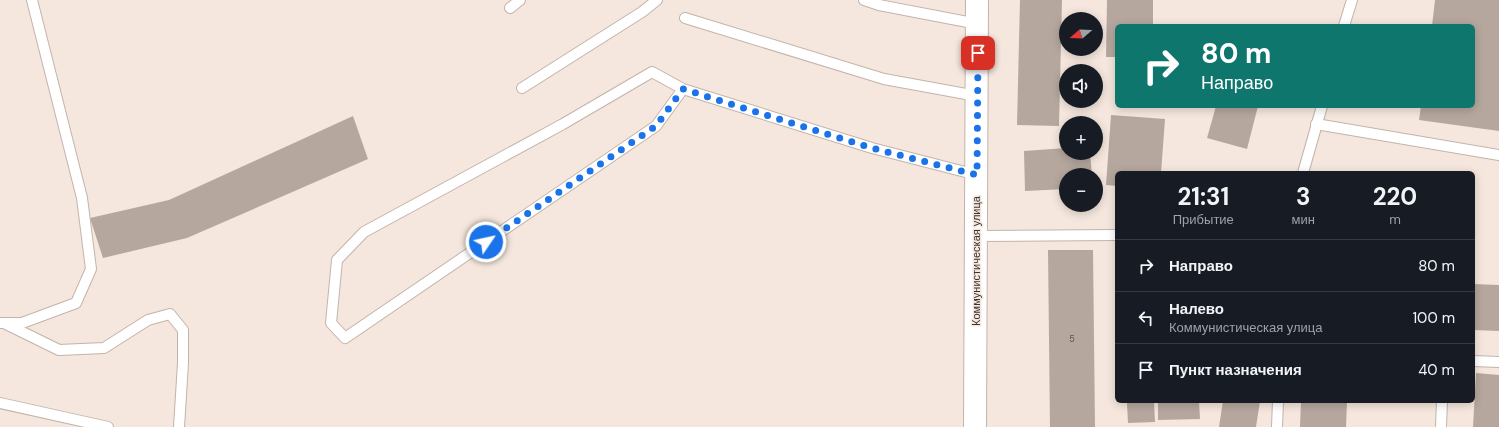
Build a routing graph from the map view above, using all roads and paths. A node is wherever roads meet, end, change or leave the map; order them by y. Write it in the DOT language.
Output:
graph roads {
  1 [pos="32,0"];
  2 [pos="520,0"];
  3 [pos="657,0"];
  4 [pos="864,0"];
  5 [pos="977,0"];
  6 [pos="1352,0"];
  7 [pos="510,8"];
  8 [pos="685,18"];
  9 [pos="978,24"];
  10 [pos="1345,24"];
  11 [pos="522,88"];
  12 [pos="683,89"];
  13 [pos="977,96"];
  14 [pos="1321,108"];
  15 [pos="1316,124"];
  16 [pos="1499,155"];
  17 [pos="1304,171"];
  18 [pos="977,175"];
  19 [pos="1115,235"];
  20 [pos="976,236"];
  21 [pos="2,323"];
  22 [pos="1475,362"];
  23 [pos="1499,362"];
  24 [pos="0,403"];
  25 [pos="1278,403"];
  26 [pos="1442,403"];
  27 [pos="108,427"];
  28 [pos="179,427"];
  29 [pos="975,427"];
  30 [pos="1277,427"];
  31 [pos="1441,427"];
  1 -- 21 [label="lane"];
  2 -- 7 [label="lane"];
  3 -- 11 [label="lane"];
  4 -- 9 [label="lane"];
  5 -- 9 [label="main road, Коммунистическая улица"];
  6 -- 10 [label="lane"];
  8 -- 13 [label="lane"];
  9 -- 13 [label="main road, Коммунистическая улица"];
  12 -- 12 [label="lane"];
  12 -- 18 [label="lane"];
  13 -- 18 [label="main road, Коммунистическая улица"];
  14 -- 15 [label="lane"];
  15 -- 16 [label="lane"];
  15 -- 17 [label="lane"];
  18 -- 20 [label="main road, Коммунистическая улица"];
  19 -- 20 [label="lane"];
  20 -- 29 [label="main road, Коммунистическая улица"];
  21 -- 28 [label="lane"];
  22 -- 23 [label="lane"];
  24 -- 27 [label="lane"];
  25 -- 30 [label="lane"];
  26 -- 31 [label="lane"];
}
